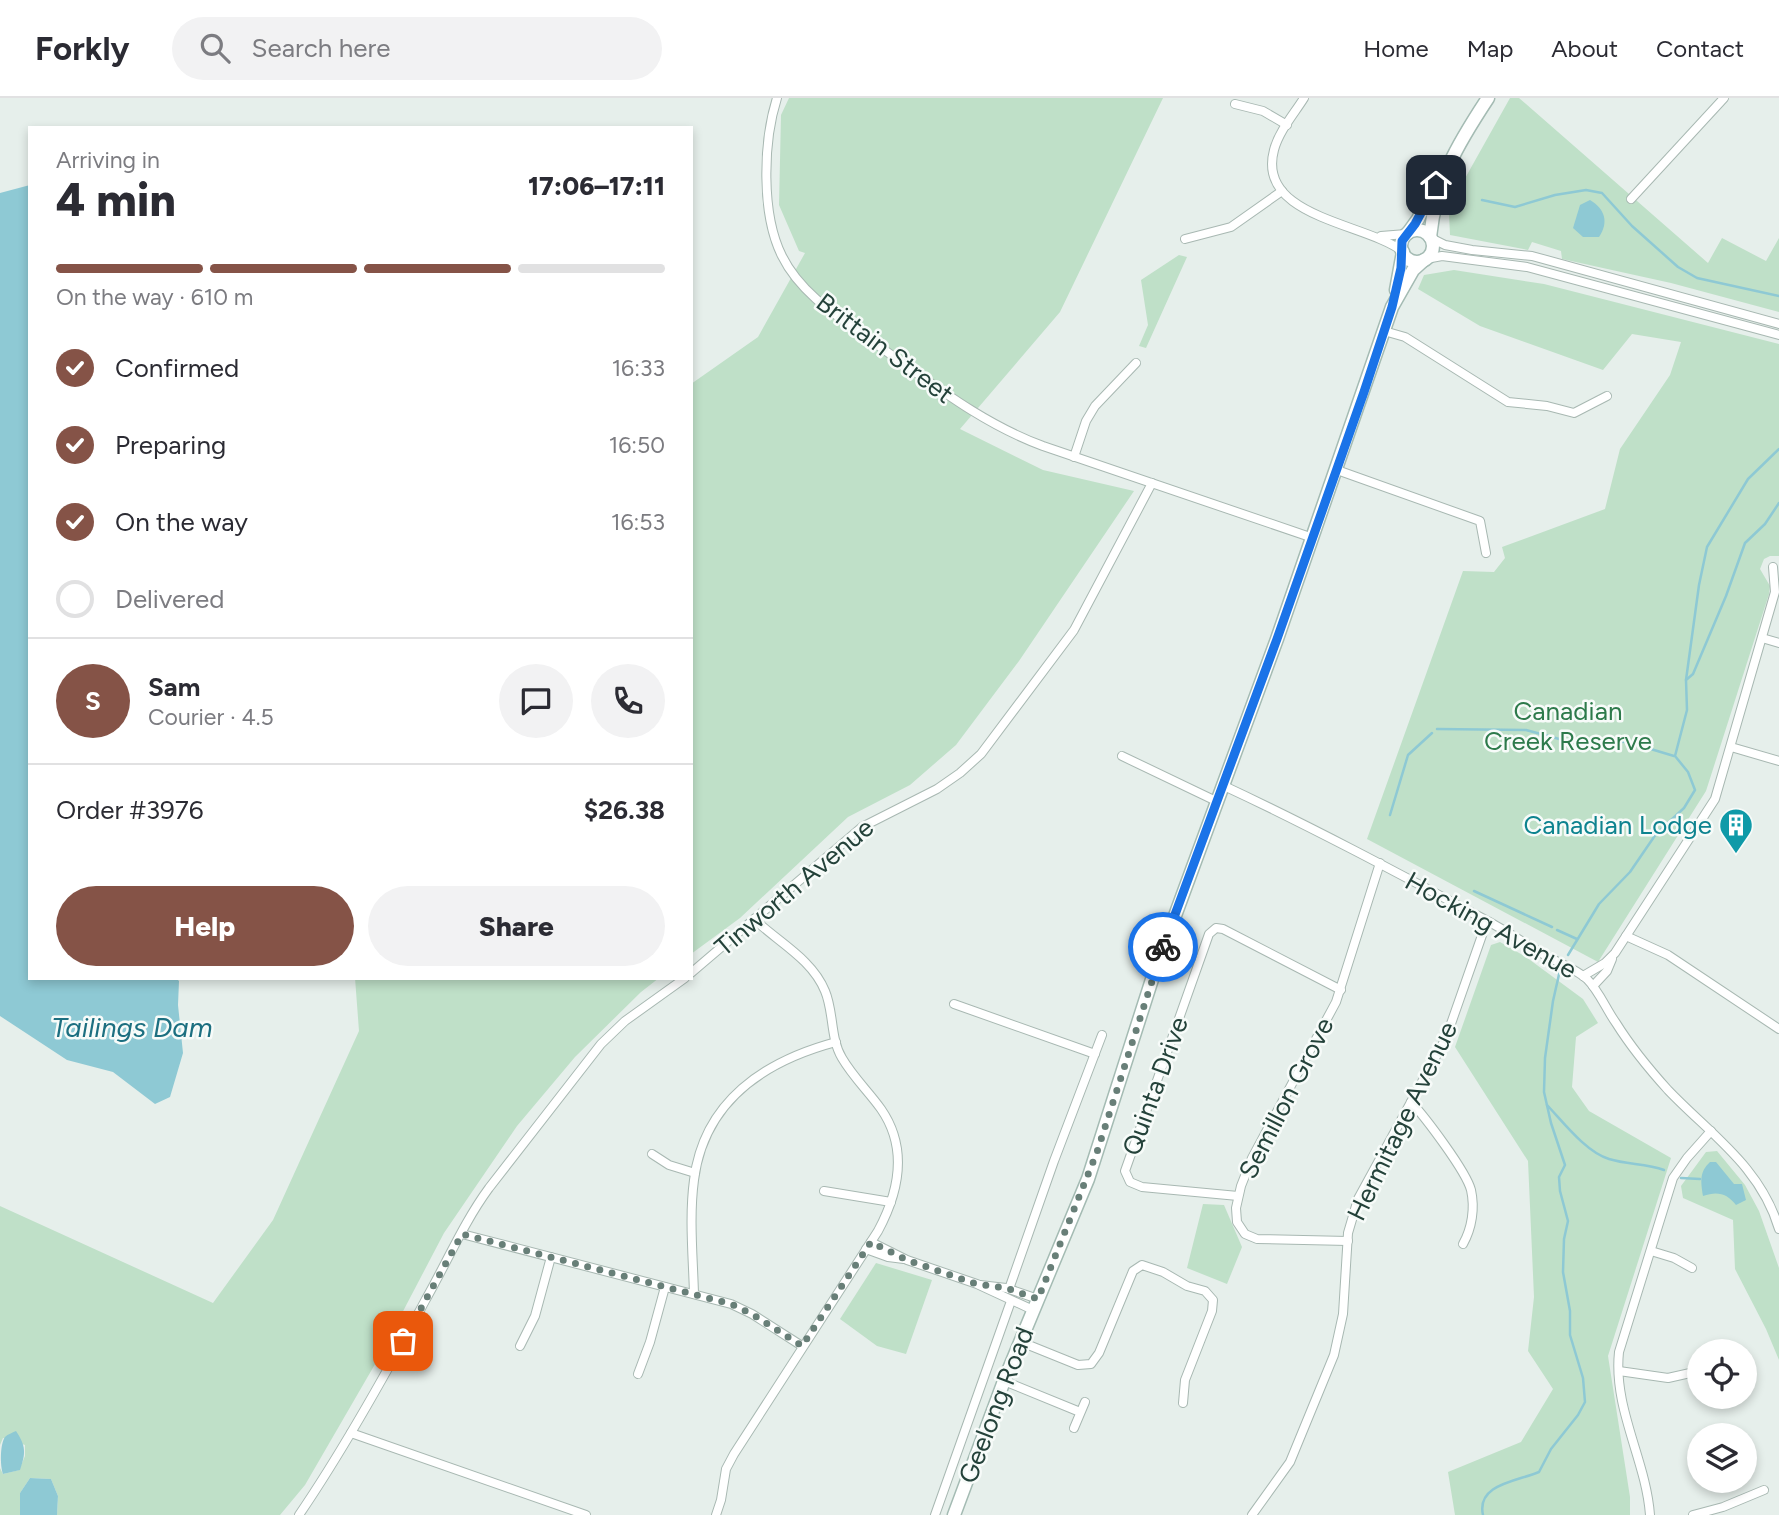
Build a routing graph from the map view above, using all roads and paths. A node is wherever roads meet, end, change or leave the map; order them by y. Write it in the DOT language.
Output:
graph roads {
  1 [pos="777,98"];
  2 [pos="1304,98"];
  3 [pos="1488,98"];
  4 [pos="1724,98"];
  5 [pos="1235,104"];
  6 [pos="1287,125"];
  7 [pos="1444,175"];
  8 [pos="1282,191"];
  9 [pos="1631,199"];
  10 [pos="1407,233"];
  11 [pos="1375,235"];
  12 [pos="1431,238"];
  13 [pos="1185,239"];
  14 [pos="1402,251"];
  15 [pos="1425,259"];
  16 [pos="1392,307"];
  17 [pos="1779,324"];
  18 [pos="1384,331"];
  19 [pos="1779,335"];
  20 [pos="1136,363"];
  21 [pos="1607,396"];
  22 [pos="1074,457"];
  23 [pos="1337,470"];
  24 [pos="1152,483"];
  25 [pos="1313,538"];
  26 [pos="1486,553"];
  27 [pos="1773,567"];
  28 [pos="1762,638"];
  29 [pos="1779,643"];
  30 [pos="1731,747"];
  31 [pos="1122,756"];
  32 [pos="1779,761"];
  33 [pos="1222,785"];
  34 [pos="1216,801"];
  35 [pos="1380,863"];
  36 [pos="754,919"];
  37 [pos="1487,920"];
  38 [pos="1626,936"];
  39 [pos="1615,953"];
  40 [pos="693,971"];
  41 [pos="1583,976"];
  42 [pos="682,980"];
  43 [pos="1593,986"];
  44 [pos="1341,990"];
  45 [pos="954,1004"];
  46 [pos="1779,1029"];
  47 [pos="1102,1035"];
  48 [pos="836,1042"];
  49 [pos="1095,1054"];
  50 [pos="1411,1102"];
  51 [pos="1711,1131"];
  52 [pos="652,1154"];
  53 [pos="695,1172"];
  54 [pos="824,1191"];
  55 [pos="1238,1196"];
  56 [pos="891,1202"];
  57 [pos="1779,1227"];
  58 [pos="462,1234"];
  59 [pos="1348,1241"];
  60 [pos="1463,1244"];
  61 [pos="868,1245"];
  62 [pos="1651,1251"];
  63 [pos="551,1257"];
  64 [pos="1692,1268"];
  65 [pos="976,1284"];
  66 [pos="665,1287"];
  67 [pos="1011,1289"];
  68 [pos="694,1294"];
  69 [pos="1010,1301"];
  70 [pos="1036,1305"];
  71 [pos="1021,1342"];
  72 [pos="520,1346"];
  73 [pos="802,1346"];
  74 [pos="1619,1371"];
  75 [pos="638,1374"];
  76 [pos="1687,1374"];
  77 [pos="1004,1381"];
  78 [pos="1085,1402"];
  79 [pos="1183,1403"];
  80 [pos="1080,1412"];
  81 [pos="1074,1428"];
  82 [pos="351,1433"];
  83 [pos="1764,1490"];
  84 [pos="299,1515"];
  85 [pos="586,1515"];
  86 [pos="716,1515"];
  87 [pos="935,1515"];
  88 [pos="954,1515"];
  89 [pos="1252,1515"];
  90 [pos="1650,1515"];
  91 [pos="1693,1515"];
  1 -- 22 [label="street, Brittain Street"];
  2 -- 6 [label="street"];
  3 -- 7 [label="main road"];
  4 -- 9 [label="street"];
  5 -- 6 [label="street"];
  6 -- 8 [label="street"];
  7 -- 10 [label="main road"];
  7 -- 12 [label="main road"];
  8 -- 11 [label="street"];
  8 -- 13 [label="street"];
  10 -- 11 [label="street"];
  10 -- 12 [label="main road"];
  10 -- 14 [label="main road"];
  11 -- 14 [label="street"];
  12 -- 15 [label="main road"];
  12 -- 17 [label="street"];
  14 -- 15 [label="main road"];
  14 -- 16 [label="main road, Geelong Road"];
  15 -- 16 [label="main road, Geelong Road"];
  15 -- 19 [label="street"];
  16 -- 18 [label="main road, Geelong Road"];
  18 -- 21 [label="street"];
  18 -- 23 [label="main road, Geelong Road"];
  20 -- 22 [label="street"];
  22 -- 24 [label="street, Brittain Street"];
  23 -- 25 [label="main road, Geelong Road"];
  23 -- 26 [label="street"];
  24 -- 25 [label="street"];
  24 -- 36 [label="street, Tinworth Avenue"];
  25 -- 33 [label="main road, Geelong Road"];
  27 -- 28 [label="street"];
  28 -- 29 [label="street"];
  28 -- 30 [label="street"];
  30 -- 32 [label="street"];
  30 -- 38 [label="street"];
  31 -- 34 [label="street"];
  33 -- 34 [label="main road, Geelong Road"];
  33 -- 35 [label="street, Hocking Avenue"];
  34 -- 70 [label="main road, Geelong Road"];
  35 -- 37 [label="street, Hocking Avenue"];
  35 -- 44 [label="street, Semillon Grove"];
  36 -- 40 [label="street, Tinworth Avenue"];
  36 -- 48 [label="street"];
  37 -- 41 [label="street, Hocking Avenue"];
  37 -- 50 [label="street, Hermitage Avenue"];
  38 -- 39 [label="street"];
  38 -- 46 [label="street"];
  39 -- 41 [label="street"];
  39 -- 43 [label="street"];
  41 -- 43 [label="street, Hocking Avenue"];
  42 -- 58 [label="street"];
  43 -- 51 [label="street, Hocking Avenue"];
  44 -- 55 [label="street, Semillon Grove"];
  44 -- 55 [label="street, Quinta Drive"];
  45 -- 49 [label="street"];
  47 -- 49 [label="street, Geelong Road"];
  48 -- 53 [label="street"];
  48 -- 56 [label="street"];
  49 -- 67 [label="street, Geelong Road"];
  50 -- 59 [label="street, Hermitage Avenue"];
  50 -- 60 [label="street"];
  51 -- 57 [label="street, Hocking Avenue"];
  51 -- 62 [label="street"];
  52 -- 53 [label="street"];
  53 -- 68 [label="street"];
  54 -- 56 [label="street"];
  55 -- 59 [label="street, Semillon Grove"];
  56 -- 61 [label="street"];
  58 -- 63 [label="street"];
  58 -- 82 [label="street"];
  59 -- 89 [label="street, Hermitage Avenue"];
  61 -- 65 [label="street"];
  61 -- 73 [label="street"];
  62 -- 64 [label="street"];
  62 -- 74 [label="street"];
  63 -- 66 [label="street"];
  63 -- 72 [label="street"];
  65 -- 67 [label="street"];
  65 -- 69 [label="street"];
  66 -- 68 [label="street"];
  66 -- 75 [label="street"];
  67 -- 69 [label="street, Geelong Road"];
  67 -- 70 [label="street"];
  68 -- 73 [label="street"];
  69 -- 70 [label="street"];
  69 -- 87 [label="street, Geelong Road"];
  70 -- 71 [label="main road, Geelong Road"];
  71 -- 77 [label="main road, Geelong Road"];
  71 -- 79 [label="street"];
  73 -- 86 [label="street"];
  74 -- 76 [label="street"];
  74 -- 90 [label="street"];
  77 -- 80 [label="street"];
  77 -- 88 [label="main road, Geelong Road"];
  78 -- 80 [label="street"];
  80 -- 81 [label="street"];
  82 -- 84 [label="street"];
  82 -- 85 [label="street"];
  83 -- 91 [label="street"];
}
